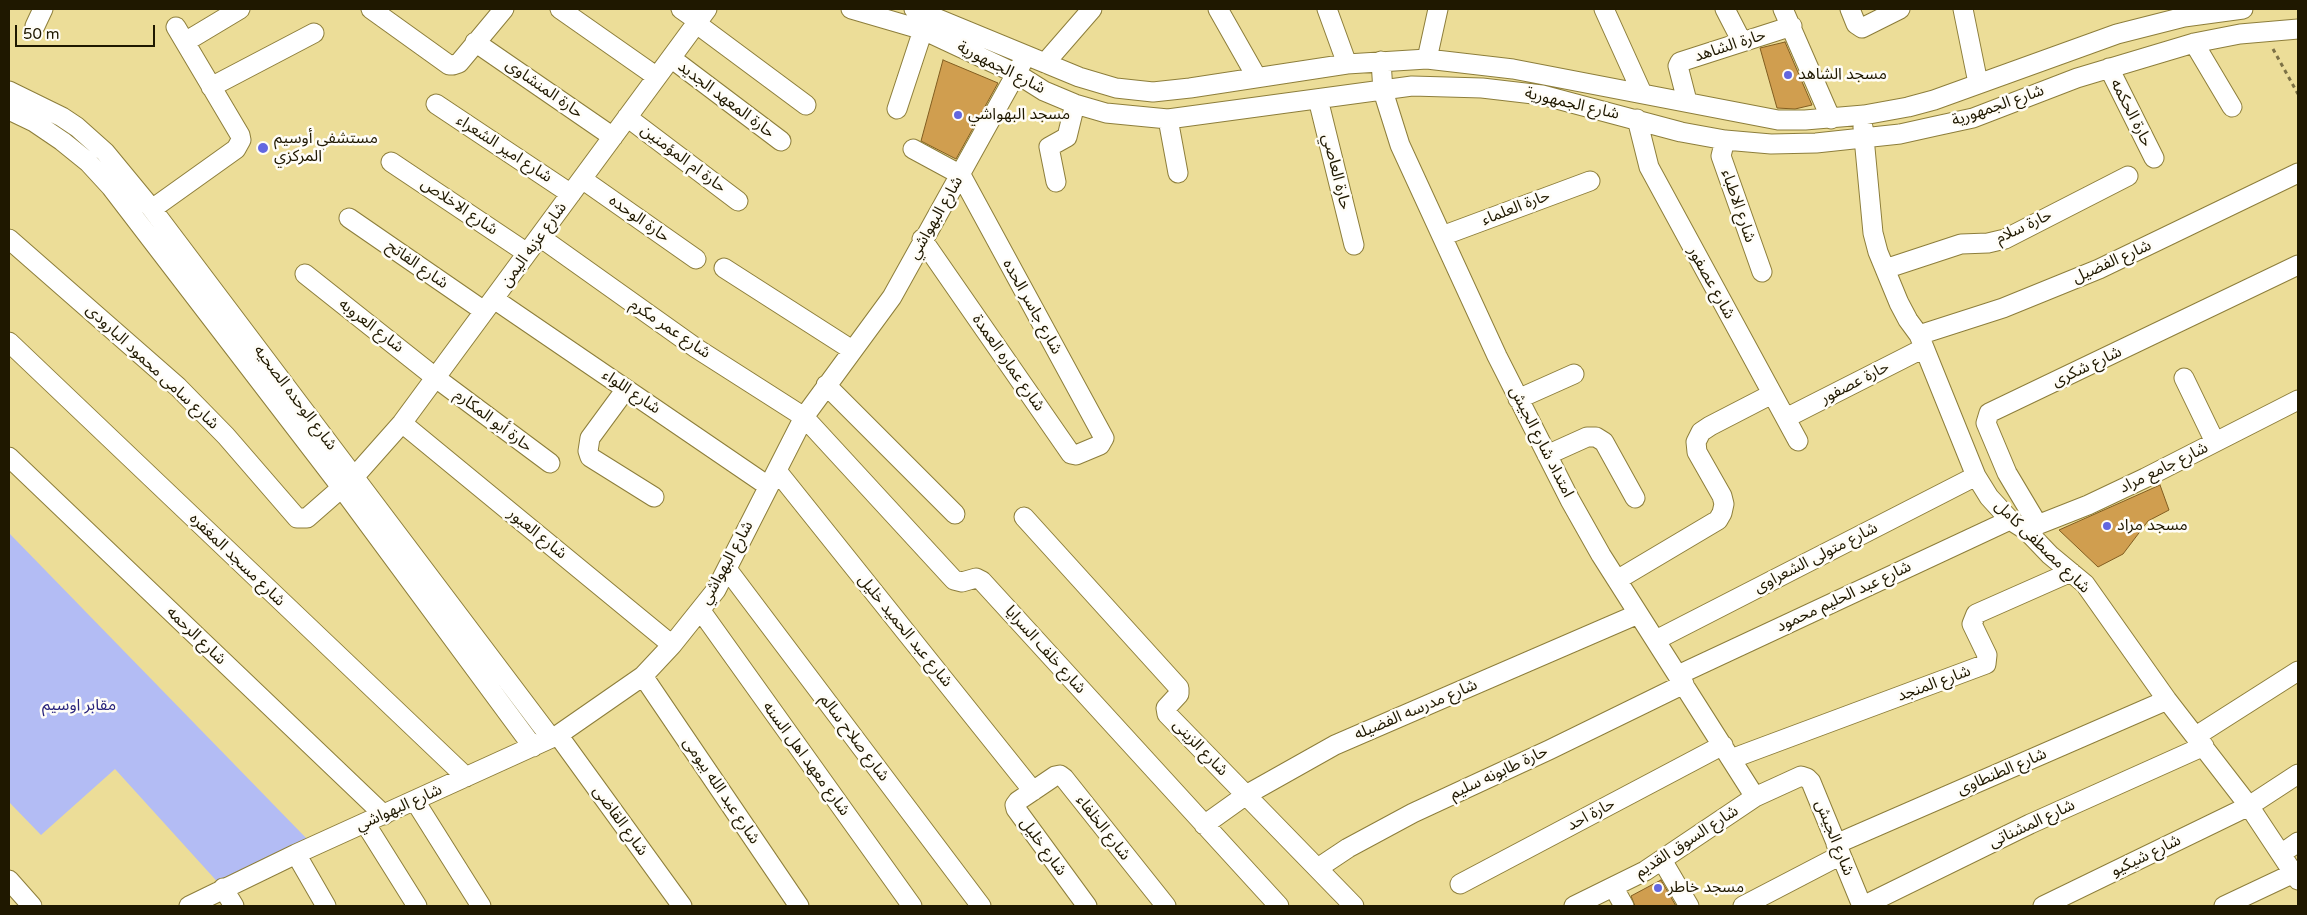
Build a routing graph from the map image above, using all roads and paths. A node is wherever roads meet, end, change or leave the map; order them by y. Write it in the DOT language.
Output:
graph roads {
  1 [pos="43,9"];
  2 [pos="240,9"];
  3 [pos="371,9"];
  4 [pos="504,9"];
  5 [pos="560,9"];
  6 [pos="681,9"];
  7 [pos="851,9"];
  8 [pos="914,9"];
  9 [pos="1092,9"];
  10 [pos="1218,9"];
  11 [pos="1327,9"];
  12 [pos="1438,9"];
  13 [pos="1604,9"];
  14 [pos="1725,9"];
  15 [pos="1783,9"];
  16 [pos="1850,9"];
  17 [pos="1900,9"];
  18 [pos="1962,9"];
  19 [pos="2243,9"];
  20 [pos="2253,9"];
  21 [pos="701,18"];
  22 [pos="35,26"];
  23 [pos="1792,26"];
  24 [pos="923,30"];
  25 [pos="2298,30"];
  26 [pos="2264,32"];
  27 [pos="314,33"];
  28 [pos="476,42"];
  29 [pos="1742,42"];
  30 [pos="2194,43"];
  31 [pos="1026,54"];
  32 [pos="671,58"];
  33 [pos="1427,59"];
  34 [pos="1381,61"];
  35 [pos="1045,63"];
  36 [pos="1347,64"];
  37 [pos="2109,68"];
  38 [pos="1017,74"];
  39 [pos="1256,76"];
  40 [pos="657,77"];
  41 [pos="1978,83"];
  42 [pos="211,87"];
  43 [pos="9,91"];
  44 [pos="1383,91"];
  45 [pos="1642,93"];
  46 [pos="2298,94"];
  47 [pos="1318,99"];
  48 [pos="1687,102"];
  49 [pos="436,104"];
  50 [pos="1075,104"];
  51 [pos="806,105"];
  52 [pos="2232,107"];
  53 [pos="897,109"];
  54 [pos="9,110"];
  55 [pos="1864,115"];
  56 [pos="627,117"];
  57 [pos="1168,119"];
  58 [pos="1637,119"];
  59 [pos="1831,119"];
  60 [pos="613,137"];
  61 [pos="1863,138"];
  62 [pos="1725,140"];
  63 [pos="781,141"];
  64 [pos="912,149"];
  65 [pos="2154,158"];
  66 [pos="391,162"];
  67 [pos="1178,173"];
  68 [pos="2298,173"];
  69 [pos="961,176"];
  70 [pos="2128,176"];
  71 [pos="1590,181"];
  72 [pos="1056,182"];
  73 [pos="577,186"];
  74 [pos="738,201"];
  75 [pos="152,208"];
  76 [pos="349,218"];
  77 [pos="1442,236"];
  78 [pos="540,237"];
  79 [pos="9,239"];
  80 [pos="922,239"];
  81 [pos="1354,245"];
  82 [pos="527,252"];
  83 [pos="696,259"];
  84 [pos="2298,265"];
  85 [pos="724,268"];
  86 [pos="1885,269"];
  87 [pos="1762,272"];
  88 [pos="305,274"];
  89 [pos="489,305"];
  90 [pos="1921,341"];
  91 [pos="9,342"];
  92 [pos="852,350"];
  93 [pos="1574,374"];
  94 [pos="436,378"];
  95 [pos="2184,378"];
  96 [pos="826,385"];
  97 [pos="626,389"];
  98 [pos="1772,394"];
  99 [pos="1518,399"];
  100 [pos="2298,400"];
  101 [pos="804,416"];
  102 [pos="1786,418"];
  103 [pos="402,423"];
  104 [pos="1104,438"];
  105 [pos="1798,441"];
  106 [pos="2216,442"];
  107 [pos="1547,455"];
  108 [pos="9,458"];
  109 [pos="550,464"];
  110 [pos="1976,476"];
  111 [pos="772,478"];
  112 [pos="348,482"];
  113 [pos="654,497"];
  114 [pos="1635,498"];
  115 [pos="955,514"];
  116 [pos="1024,517"];
  117 [pos="2025,525"];
  118 [pos="727,569"];
  119 [pos="2071,572"];
  120 [pos="1617,580"];
  121 [pos="701,611"];
  122 [pos="1638,614"];
  123 [pos="1656,640"];
  124 [pos="672,646"];
  125 [pos="2298,671"];
  126 [pos="643,676"];
  127 [pos="1681,679"];
  128 [pos="2167,700"];
  129 [pos="554,736"];
  130 [pos="2200,741"];
  131 [pos="533,747"];
  132 [pos="1727,752"];
  133 [pos="2298,774"];
  134 [pos="1801,776"];
  135 [pos="466,777"];
  136 [pos="1033,791"];
  137 [pos="1246,794"];
  138 [pos="1755,797"];
  139 [pos="415,801"];
  140 [pos="2249,806"];
  141 [pos="384,815"];
  142 [pos="365,823"];
  143 [pos="1204,825"];
  144 [pos="2298,842"];
  145 [pos="1838,849"];
  146 [pos="296,854"];
  147 [pos="2282,854"];
  148 [pos="1662,860"];
  149 [pos="1318,868"];
  150 [pos="2296,877"];
  151 [pos="9,880"];
  152 [pos="1460,884"];
  153 [pos="223,888"];
  154 [pos="1614,888"];
  155 [pos="2073,900"];
  156 [pos="32,906"];
  157 [pos="189,906"];
  158 [pos="234,906"];
  159 [pos="326,906"];
  160 [pos="417,906"];
  161 [pos="481,906"];
  162 [pos="682,906"];
  163 [pos="799,906"];
  164 [pos="912,906"];
  165 [pos="982,906"];
  166 [pos="1087,906"];
  167 [pos="1166,906"];
  168 [pos="1279,906"];
  169 [pos="1354,906"];
  170 [pos="1574,906"];
  171 [pos="1624,906"];
  172 [pos="1689,906"];
  173 [pos="1743,906"];
  174 [pos="1862,906"];
  175 [pos="2043,906"];
  176 [pos="2224,906"];
  1 -- 22 [label="street"];
  2 -- 42 [label="street"];
  3 -- 28 [label="street"];
  4 -- 28 [label="street"];
  5 -- 40 [label="street"];
  6 -- 21 [label="street"];
  7 -- 24 [label="street, شارع الجمهورية"];
  8 -- 31 [label="street, شارع الجمهورية"];
  9 -- 35 [label="street"];
  10 -- 39 [label="street"];
  11 -- 36 [label="street"];
  12 -- 33 [label="street"];
  13 -- 45 [label="street"];
  14 -- 29 [label="street"];
  15 -- 23 [label="street"];
  16 -- 17 [label="street"];
  18 -- 41 [label="street"];
  19 -- 41 [label="street, شارع الجمهورية"];
  20 -- 26 [label="street"];
  21 -- 32 [label="street, شارع عزبه اليمن"];
  21 -- 51 [label="street"];
  23 -- 29 [label="street, حارة الشاهد"];
  23 -- 59 [label="street"];
  24 -- 38 [label="street, شارع الجمهورية"];
  24 -- 53 [label="street"];
  25 -- 26 [label="street, شارع الجمهورية"];
  26 -- 30 [label="street, شارع الجمهورية"];
  26 -- 46 [label="path"];
  27 -- 42 [label="street"];
  28 -- 60 [label="street, حارة المنشاوى"];
  29 -- 48 [label="street, حارة الشاهد"];
  30 -- 37 [label="street, شارع الجمهورية"];
  30 -- 52 [label="street"];
  31 -- 35 [label="street, شارع الجمهورية"];
  31 -- 38 [label="street, شارع البهواشي"];
  32 -- 40 [label="street, شارع عزبه اليمن"];
  32 -- 63 [label="street, حارة المعهد الجديد"];
  33 -- 34 [label="street, شارع الجمهورية"];
  33 -- 45 [label="street, شارع الجمهورية"];
  34 -- 36 [label="street, شارع الجمهورية"];
  34 -- 44 [label="street, امتداد شارع الجيش"];
  35 -- 39 [label="street, شارع الجمهورية"];
  36 -- 39 [label="street, شارع الجمهورية"];
  37 -- 61 [label="street, شارع الجمهورية"];
  37 -- 65 [label="street, حارة الحكمه"];
  38 -- 50 [label="street, شارع الجمهورية"];
  38 -- 69 [label="street, شارع البهواشي"];
  40 -- 56 [label="street, شارع عزبه اليمن"];
  41 -- 55 [label="street, شارع الجمهورية"];
  42 -- 75 [label="street"];
  43 -- 75 [label="street, شارع الوحده الصحيه"];
  44 -- 47 [label="street, شارع الجمهورية"];
  44 -- 58 [label="street, شارع الجمهورية"];
  44 -- 77 [label="street, امتداد شارع الجيش"];
  45 -- 48 [label="street, شارع الجمهورية"];
  47 -- 57 [label="street, شارع الجمهورية"];
  47 -- 81 [label="street, حارة العاصي"];
  48 -- 59 [label="street, شارع الجمهورية"];
  49 -- 73 [label="street, شارع امير الشعراء"];
  50 -- 57 [label="street, شارع الجمهورية"];
  50 -- 72 [label="street"];
  54 -- 112 [label="street, شارع الوحده الصحيه"];
  55 -- 59 [label="street, شارع الجمهورية"];
  55 -- 61 [label="street, شارع مصطفى كامل"];
  56 -- 60 [label="street, شارع عزبه اليمن"];
  56 -- 74 [label="street, حارة ام المؤمنين"];
  57 -- 67 [label="street"];
  58 -- 62 [label="street, شارع الجمهورية"];
  58 -- 98 [label="street, شارع عصفور"];
  60 -- 73 [label="street, شارع عزبه اليمن"];
  61 -- 62 [label="street, شارع الجمهورية"];
  61 -- 86 [label="street, شارع مصطفى كامل"];
  62 -- 87 [label="street, شارع الاطباء"];
  64 -- 69 [label="street"];
  66 -- 82 [label="street, شارع الاخلاص"];
  68 -- 90 [label="street, شارع الفضيل"];
  69 -- 80 [label="street, شارع البهواشي"];
  69 -- 104 [label="street, شارع جاسر الحده"];
  70 -- 86 [label="street, حارة سلام"];
  71 -- 77 [label="street, حارة العلماء"];
  73 -- 78 [label="street, شارع عزبه اليمن"];
  73 -- 83 [label="street, حارة الوحده"];
  75 -- 112 [label="street, شارع الوحده الصحيه"];
  76 -- 89 [label="street, شارع الفاتح"];
  77 -- 99 [label="street, امتداد شارع الجيش"];
  78 -- 82 [label="street, شارع عزبه اليمن"];
  78 -- 101 [label="street, شارع عمر مكرم"];
  79 -- 112 [label="street, شارع سامى محمود البارودى"];
  80 -- 92 [label="street, شارع البهواشي"];
  80 -- 104 [label="street, شارع عماره العمدة"];
  82 -- 89 [label="street, شارع عزبه اليمن"];
  84 -- 117 [label="street, شارع شكرى"];
  85 -- 92 [label="street"];
  86 -- 90 [label="street, شارع مصطفى كامل"];
  88 -- 94 [label="street, شارع العروبه"];
  89 -- 94 [label="street, شارع عزبه اليمن"];
  89 -- 97 [label="street, شارع اللواء"];
  90 -- 102 [label="street, حارة عصفور"];
  90 -- 110 [label="street, شارع مصطفى كامل"];
  91 -- 135 [label="street, شارع مسجد المغفره"];
  92 -- 96 [label="street, شارع البهواشي"];
  93 -- 99 [label="street"];
  94 -- 103 [label="street, شارع عزبه اليمن"];
  94 -- 109 [label="street, حارة أبو المكارم"];
  95 -- 106 [label="street"];
  96 -- 101 [label="street, شارع البهواشي"];
  96 -- 115 [label="street"];
  97 -- 111 [label="street, شارع اللواء"];
  97 -- 113 [label="street"];
  98 -- 102 [label="street, شارع عصفور"];
  98 -- 120 [label="street"];
  99 -- 107 [label="street, امتداد شارع الجيش"];
  100 -- 106 [label="street, شارع جامع مراد"];
  101 -- 111 [label="street, شارع البهواشي"];
  101 -- 143 [label="street, شارع خلف السرايا"];
  102 -- 105 [label="street, شارع عصفور"];
  103 -- 112 [label="street, شارع عزبه اليمن"];
  103 -- 124 [label="street, شارع العبور"];
  106 -- 117 [label="street, شارع جامع مراد"];
  107 -- 114 [label="street"];
  107 -- 120 [label="street, امتداد شارع الجيش"];
  108 -- 141 [label="street, شارع الرحمه"];
  110 -- 117 [label="street, شارع مصطفى كامل"];
  110 -- 123 [label="street, شارع متولى الشعراوى"];
  111 -- 118 [label="street, شارع البهواشي"];
  111 -- 136 [label="street, شارع عبد الحميد خليل"];
  112 -- 129 [label="street, شارع الوحده الصحيه"];
  112 -- 131 [label="street, شارع الوحده الصحيه"];
  116 -- 137 [label="street, شارع الزينى"];
  117 -- 119 [label="street, شارع مصطفى كامل"];
  117 -- 127 [label="street, شارع عبد الحليم محمود"];
  118 -- 121 [label="street, شارع البهواشي"];
  118 -- 165 [label="street, شارع صلاح سالم"];
  119 -- 128 [label="street, شارع مصطفى كامل"];
  119 -- 132 [label="street, شارع المنجد"];
  120 -- 122 [label="street, امتداد شارع الجيش"];
  121 -- 124 [label="street, شارع البهواشي"];
  121 -- 164 [label="street, شارع معهد اهل السنه"];
  122 -- 123 [label="street, امتداد شارع الجيش"];
  122 -- 137 [label="street, شارع مدرسه الفضيله"];
  123 -- 127 [label="street, امتداد شارع الجيش"];
  124 -- 126 [label="street, شارع البهواشي"];
  125 -- 130 [label="street, شارع المشناتى"];
  126 -- 129 [label="street, شارع البهواشي"];
  126 -- 163 [label="street, شارع عبد الله بيومى"];
  127 -- 132 [label="street, امتداد شارع الجيش"];
  127 -- 149 [label="street, حارة طابونه سليم"];
  128 -- 130 [label="street, شارع مصطفى كامل"];
  128 -- 145 [label="street, شارع الطنطاوى"];
  129 -- 131 [label="street, شارع البهواشي"];
  129 -- 162 [label="street, شارع القاضى"];
  130 -- 140 [label="street, شارع مصطفى كامل"];
  130 -- 174 [label="street, شارع المشناتى"];
  131 -- 135 [label="street, شارع البهواشي"];
  132 -- 138 [label="street, امتداد شارع الجيش"];
  132 -- 152 [label="street, حارة احد"];
  133 -- 140 [label="street, شارع شيكيو"];
  134 -- 138 [label="street, شارع السوق القديم"];
  134 -- 145 [label="street, شارع الجيش"];
  135 -- 139 [label="street, شارع البهواشي"];
  136 -- 166 [label="street, شارع خليل"];
  136 -- 167 [label="street, شارع الخلفاء"];
  137 -- 143 [label="street, شارع مدرسه الفضيله"];
  137 -- 149 [label="street, شارع الزينى"];
  138 -- 148 [label="street, شارع السوق القديم"];
  139 -- 141 [label="street, شارع البهواشي"];
  139 -- 161 [label="street"];
  140 -- 147 [label="street, شارع مصطفى كامل"];
  140 -- 155 [label="street, شارع شيكيو"];
  141 -- 142 [label="street, شارع البهواشي"];
  142 -- 146 [label="street, شارع البهواشي"];
  142 -- 160 [label="street"];
  143 -- 168 [label="street, شارع خلف السرايا"];
  144 -- 147 [label="street"];
  145 -- 173 [label="street, شارع الطنطاوى"];
  145 -- 174 [label="street, شارع الجيش"];
  146 -- 153 [label="street, شارع البهواشي"];
  146 -- 159 [label="street"];
  147 -- 150 [label="street, شارع مصطفى كامل"];
  148 -- 154 [label="street, شارع السوق القديم"];
  148 -- 172 [label="street"];
  149 -- 169 [label="street, شارع الزينى"];
  150 -- 176 [label="street"];
  151 -- 156 [label="street"];
  153 -- 157 [label="street, شارع البهواشي"];
  153 -- 158 [label="street"];
  154 -- 170 [label="street, شارع السوق القديم"];
  154 -- 171 [label="street"];
  155 -- 175 [label="street, شارع شيكيو"];
}
